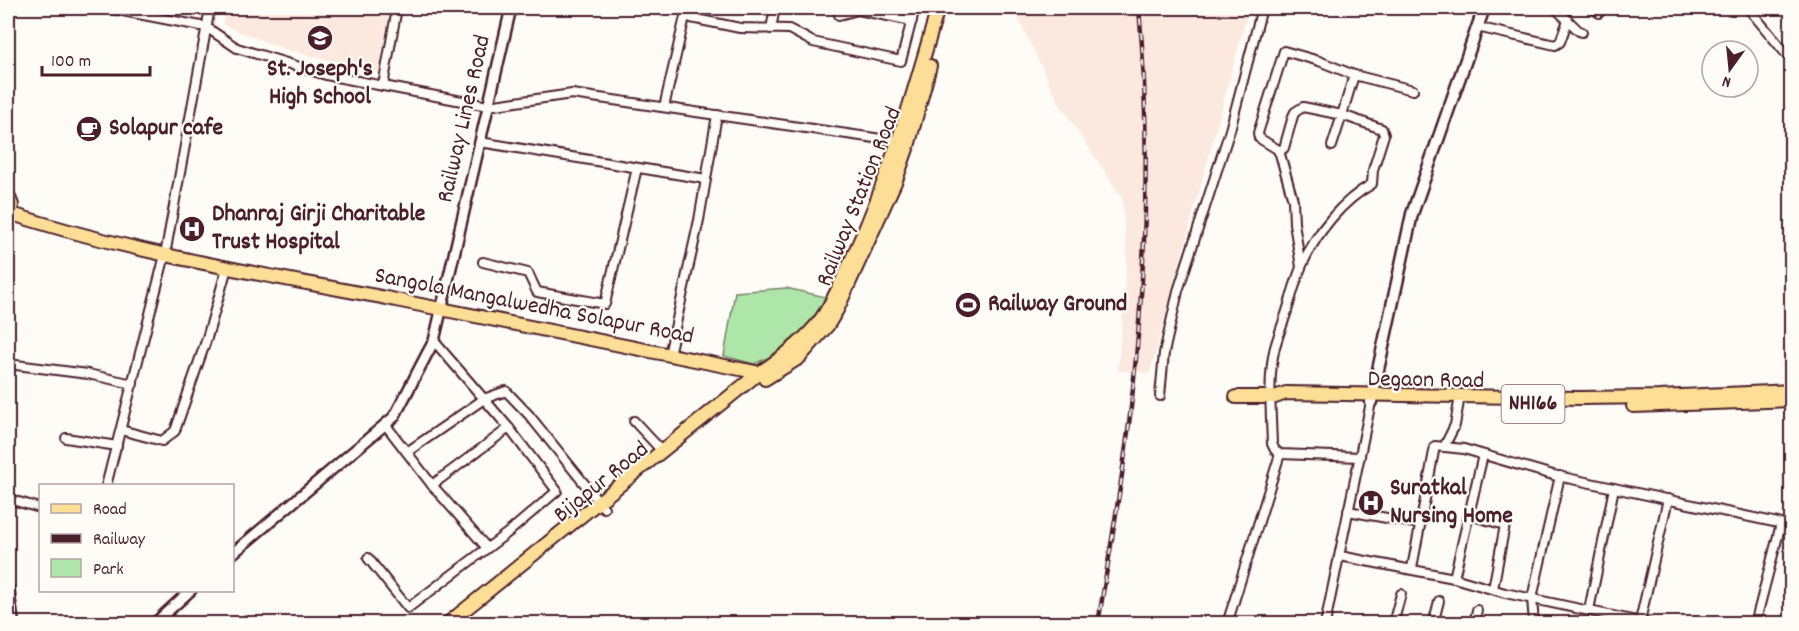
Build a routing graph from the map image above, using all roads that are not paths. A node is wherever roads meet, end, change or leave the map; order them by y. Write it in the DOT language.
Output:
graph roads {
  1 [pos="107,8"];
  2 [pos="210,8"];
  3 [pos="397,8"];
  4 [pos="511,8"];
  5 [pos="687,8"];
  6 [pos="694,8"];
  7 [pos="776,8"];
  8 [pos="915,8"];
  9 [pos="938,8"];
  10 [pos="947,8"];
  11 [pos="1262,8"];
  12 [pos="1484,8"];
  13 [pos="1555,8"];
  14 [pos="1748,8"];
  15 [pos="839,15"];
  16 [pos="1568,20"];
  17 [pos="912,21"];
  18 [pos="206,27"];
  19 [pos="1477,27"];
  20 [pos="771,29"];
  21 [pos="1582,32"];
  22 [pos="1791,61"];
  23 [pos="1354,75"];
  24 [pos="383,86"];
  25 [pos="1413,90"];
  26 [pos="488,106"];
  27 [pos="664,106"];
  28 [pos="717,115"];
  29 [pos="1342,115"];
  30 [pos="480,142"];
  31 [pos="904,142"];
  32 [pos="1332,146"];
  33 [pos="1279,152"];
  34 [pos="637,168"];
  35 [pos="706,179"];
  36 [pos="8,195"];
  37 [pos="8,215"];
  38 [pos="165,255"];
  39 [pos="483,262"];
  40 [pos="227,268"];
  41 [pos="1301,268"];
  42 [pos="441,310"];
  43 [pos="434,341"];
  44 [pos="669,355"];
  45 [pos="8,364"];
  46 [pos="765,374"];
  47 [pos="133,384"];
  48 [pos="1791,391"];
  49 [pos="1160,396"];
  50 [pos="1236,397"];
  51 [pos="1273,397"];
  52 [pos="1371,398"];
  53 [pos="483,399"];
  54 [pos="1460,399"];
  55 [pos="1791,400"];
  56 [pos="634,421"];
  57 [pos="385,424"];
  58 [pos="509,428"];
  59 [pos="121,430"];
  60 [pos="66,438"];
  61 [pos="117,446"];
  62 [pos="1444,447"];
  63 [pos="407,452"];
  64 [pos="662,452"];
  65 [pos="1280,454"];
  66 [pos="1483,454"];
  67 [pos="1360,457"];
  68 [pos="1560,476"];
  69 [pos="107,484"];
  70 [pos="432,485"];
  71 [pos="1614,488"];
  72 [pos="8,499"];
  73 [pos="1668,499"];
  74 [pos="601,505"];
  75 [pos="39,508"];
  76 [pos="1348,511"];
  77 [pos="1469,515"];
  78 [pos="1420,524"];
  79 [pos="1781,524"];
  80 [pos="1791,526"];
  81 [pos="487,548"];
  82 [pos="234,552"];
  83 [pos="1340,556"];
  84 [pos="368,558"];
  85 [pos="1412,568"];
  86 [pos="1454,578"];
  87 [pos="8,589"];
  88 [pos="1492,589"];
  89 [pos="190,592"];
  90 [pos="1401,594"];
  91 [pos="1532,598"];
  92 [pos="1439,601"];
  93 [pos="1477,610"];
  94 [pos="1589,610"];
  95 [pos="1640,621"];
  96 [pos="464,622"];
  97 [pos="13,624"];
  98 [pos="154,624"];
  99 [pos="447,624"];
  100 [pos="1227,624"];
  101 [pos="1325,624"];
  102 [pos="1393,624"];
  103 [pos="1433,624"];
  104 [pos="1474,624"];
  105 [pos="1534,624"];
  106 [pos="1651,624"];
  107 [pos="1755,624"];
  1 -- 18 [label="street"];
  2 -- 18 [label="street"];
  3 -- 24 [label="street"];
  4 -- 26 [label="street, Railway Lines Road"];
  5 -- 27 [label="street"];
  6 -- 20 [label="street"];
  7 -- 20 [label="street"];
  8 -- 17 [label="street"];
  9 -- 31 [label="main road, Railway Station Road"];
  10 -- 31 [label="main road, Railway Station Road"];
  11 -- 49 [label="street"];
  12 -- 19 [label="main road"];
  13 -- 16 [label="street"];
  14 -- 22 [label="street"];
  15 -- 17 [label="street"];
  16 -- 19 [label="street"];
  16 -- 21 [label="street"];
  17 -- 20 [label="street"];
  18 -- 24 [label="street"];
  18 -- 38 [label="street"];
  19 -- 52 [label="main road"];
  23 -- 25 [label="street"];
  23 -- 29 [label="street"];
  23 -- 33 [label="street"];
  24 -- 26 [label="street"];
  26 -- 27 [label="street"];
  26 -- 30 [label="street, Railway Lines Road"];
  27 -- 28 [label="street"];
  28 -- 31 [label="street"];
  28 -- 35 [label="street"];
  29 -- 32 [label="street"];
  29 -- 33 [label="street"];
  29 -- 41 [label="street"];
  30 -- 34 [label="street"];
  30 -- 42 [label="street, Railway Lines Road"];
  31 -- 46 [label="main road, Railway Station Road"];
  33 -- 41 [label="street"];
  34 -- 35 [label="street"];
  34 -- 39 [label="street"];
  35 -- 44 [label="street"];
  36 -- 37 [label="main road"];
  37 -- 38 [label="main road, Sangola Mangalwedha Solapur Road"];
  38 -- 40 [label="main road, Sangola Mangalwedha Solapur Road"];
  38 -- 47 [label="street"];
  40 -- 42 [label="main road, Sangola Mangalwedha Solapur Road"];
  40 -- 59 [label="street"];
  41 -- 51 [label="street"];
  42 -- 43 [label="street, Railway Lines Road"];
  42 -- 44 [label="main road, Sangola Mangalwedha Solapur Road"];
  43 -- 53 [label="street"];
  43 -- 57 [label="street, Railway Lines Road"];
  44 -- 46 [label="main road, Sangola Mangalwedha Solapur Road"];
  45 -- 47 [label="street"];
  46 -- 64 [label="main road"];
  46 -- 74 [label="main road, Bijapur Road"];
  47 -- 59 [label="street"];
  48 -- 54 [label="main road, Degaon Road / NH166"];
  50 -- 51 [label="main road, Degaon Road / NH166"];
  51 -- 52 [label="main road, Degaon Road / NH166"];
  51 -- 65 [label="street"];
  52 -- 54 [label="main road, Degaon Road / NH166"];
  52 -- 67 [label="street"];
  53 -- 58 [label="street"];
  53 -- 63 [label="street"];
  53 -- 74 [label="street"];
  54 -- 55 [label="main road, Degaon Road / NH166"];
  54 -- 62 [label="street"];
  56 -- 64 [label="street"];
  57 -- 63 [label="street"];
  57 -- 82 [label="street, Railway Lines Road"];
  58 -- 70 [label="street"];
  58 -- 81 [label="street"];
  59 -- 61 [label="street"];
  60 -- 61 [label="street"];
  61 -- 69 [label="street"];
  62 -- 66 [label="street"];
  62 -- 78 [label="street"];
  63 -- 70 [label="street"];
  64 -- 74 [label="main road"];
  65 -- 67 [label="street"];
  65 -- 100 [label="street"];
  66 -- 68 [label="street"];
  66 -- 77 [label="street"];
  67 -- 76 [label="street"];
  68 -- 71 [label="street"];
  68 -- 91 [label="street"];
  70 -- 81 [label="street"];
  71 -- 73 [label="street"];
  71 -- 94 [label="street"];
  72 -- 75 [label="street"];
  73 -- 79 [label="street"];
  73 -- 95 [label="street"];
  74 -- 96 [label="main road, Bijapur Road"];
  74 -- 99 [label="main road"];
  76 -- 78 [label="street"];
  76 -- 83 [label="street"];
  77 -- 86 [label="street"];
  77 -- 88 [label="street"];
  78 -- 85 [label="street"];
  79 -- 80 [label="street"];
  79 -- 107 [label="street"];
  81 -- 84 [label="street"];
  83 -- 85 [label="street"];
  83 -- 101 [label="street"];
  85 -- 86 [label="street"];
  86 -- 88 [label="street"];
  87 -- 97 [label="main road"];
  88 -- 91 [label="street"];
  89 -- 98 [label="street"];
  90 -- 102 [label="street"];
  91 -- 94 [label="street"];
  91 -- 105 [label="street"];
  92 -- 103 [label="street"];
  93 -- 104 [label="street"];
  94 -- 95 [label="street"];
  95 -- 106 [label="street"];
}
